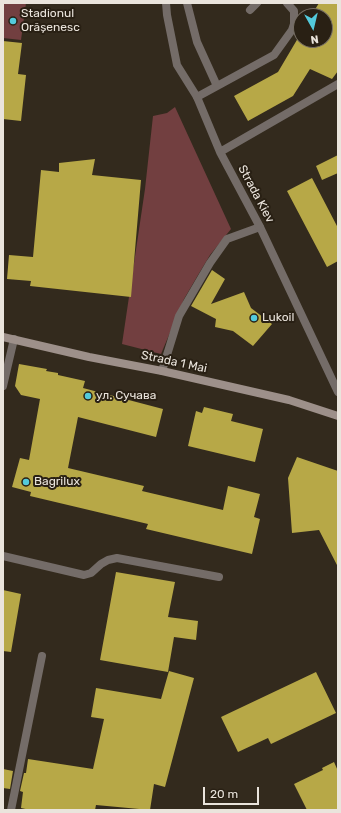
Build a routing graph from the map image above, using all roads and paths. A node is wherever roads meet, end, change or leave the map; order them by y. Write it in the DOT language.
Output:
graph roads {
  1 [pos="166,3"];
  2 [pos="187,3"];
  3 [pos="257,3"];
  4 [pos="287,3"];
  5 [pos="250,10"];
  6 [pos="338,84"];
  7 [pos="217,86"];
  8 [pos="198,97"];
  9 [pos="220,152"];
  10 [pos="260,227"];
  11 [pos="3,337"];
  12 [pos="14,339"];
  13 [pos="162,371"];
  14 [pos="3,386"];
  15 [pos="338,392"];
  16 [pos="338,416"];
  17 [pos="3,556"];
  18 [pos="219,577"];
  19 [pos="42,656"];
  20 [pos="11,810"];
  1 -- 8 [label="street, Strada Kiev"];
  2 -- 7 [label="street"];
  3 -- 5 [label="street"];
  4 -- 7 [label="street"];
  6 -- 9 [label="street"];
  7 -- 8 [label="street"];
  8 -- 9 [label="street, Strada Kiev"];
  9 -- 10 [label="street, Strada Kiev"];
  10 -- 13 [label="street"];
  10 -- 15 [label="street, Strada Kiev"];
  11 -- 12 [label="main road, Strada 1 Mai"];
  12 -- 13 [label="main road, Strada 1 Mai"];
  12 -- 14 [label="street"];
  13 -- 16 [label="main road, Strada 1 Mai"];
  17 -- 18 [label="street"];
  19 -- 20 [label="street"];
}
